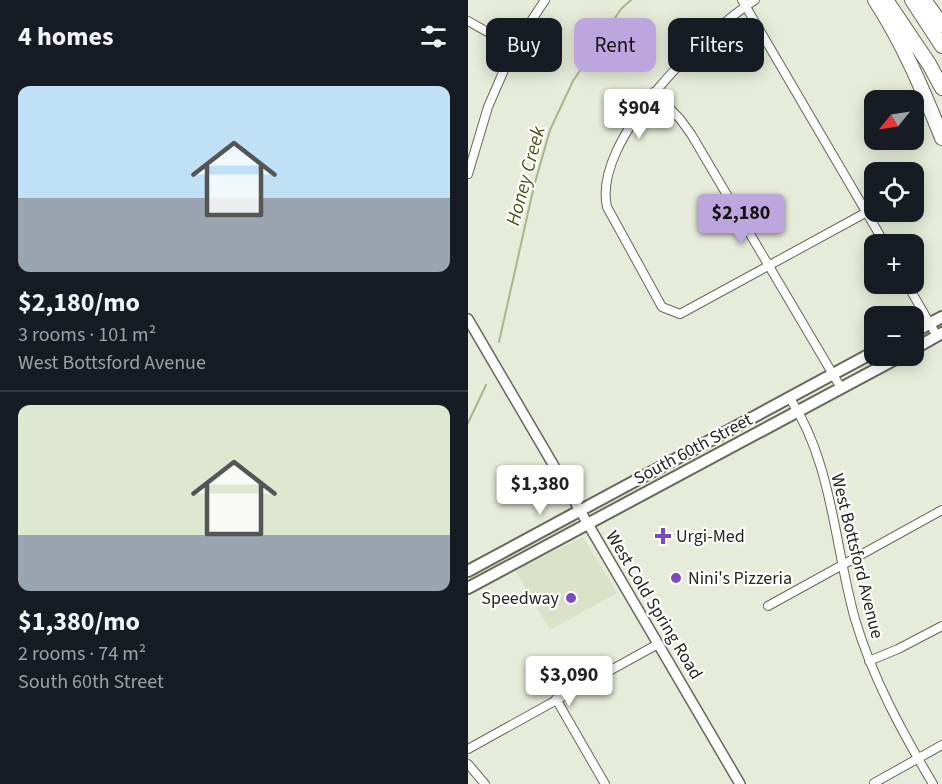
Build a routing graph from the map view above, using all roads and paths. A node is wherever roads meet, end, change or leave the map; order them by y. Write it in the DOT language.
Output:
graph roads {
  1 [pos="545,0"];
  2 [pos="755,0"];
  3 [pos="875,0"];
  4 [pos="886,0"];
  5 [pos="912,0"];
  6 [pos="924,0"];
  7 [pos="744,3"];
  8 [pos="533,18"];
  9 [pos="468,21"];
  10 [pos="942,26"];
  11 [pos="486,31"];
  12 [pos="942,46"];
  13 [pos="503,72"];
  14 [pos="942,88"];
  15 [pos="654,92"];
  16 [pos="942,138"];
  17 [pos="468,174"];
  18 [pos="864,207"];
  19 [pos="864,214"];
  20 [pos="768,266"];
  21 [pos="913,294"];
  22 [pos="942,316"];
  23 [pos="930,323"];
  24 [pos="469,326"];
  25 [pos="924,326"];
  26 [pos="940,334"];
  27 [pos="924,343"];
  28 [pos="864,357"];
  29 [pos="882,366"];
  30 [pos="832,374"];
  31 [pos="841,388"];
  32 [pos="789,397"];
  33 [pos="798,411"];
  34 [pos="579,510"];
  35 [pos="942,510"];
  36 [pos="588,525"];
  37 [pos="536,535"];
  38 [pos="522,560"];
  39 [pos="843,564"];
  40 [pos="468,571"];
  41 [pos="468,588"];
  42 [pos="768,606"];
  43 [pos="942,626"];
  44 [pos="658,644"];
  45 [pos="869,661"];
  46 [pos="556,699"];
  47 [pos="942,745"];
  48 [pos="468,748"];
  49 [pos="918,758"];
  50 [pos="468,764"];
  51 [pos="874,783"];
  52 [pos="485,784"];
  53 [pos="605,784"];
  54 [pos="740,784"];
  55 [pos="933,784"];
  1 -- 8 [label="street"];
  2 -- 7 [label="street"];
  3 -- 16 [label="highway"];
  4 -- 14 [label="highway"];
  5 -- 12 [label="highway"];
  6 -- 10 [label="highway"];
  7 -- 15 [label="street"];
  7 -- 18 [label="street"];
  9 -- 11 [label="street"];
  13 -- 17 [label="street"];
  15 -- 20 [label="street"];
  15 -- 20 [label="street"];
  19 -- 20 [label="street"];
  20 -- 30 [label="street"];
  21 -- 23 [label="street"];
  22 -- 23 [label="main road"];
  23 -- 25 [label="main road"];
  23 -- 26 [label="street"];
  24 -- 34 [label="street, West Cold Spring Road"];
  26 -- 27 [label="main road"];
  28 -- 30 [label="main road, South 60th Street"];
  29 -- 31 [label="main road, South 60th Street"];
  30 -- 31 [label="street"];
  30 -- 32 [label="main road, South 60th Street"];
  31 -- 33 [label="main road, South 60th Street"];
  32 -- 33 [label="street, West Bottsford Avenue"];
  32 -- 34 [label="main road, South 60th Street"];
  33 -- 36 [label="main road, South 60th Street"];
  33 -- 39 [label="street, West Bottsford Avenue"];
  34 -- 36 [label="street, West Cold Spring Road"];
  34 -- 37 [label="main road, South 60th Street"];
  35 -- 39 [label="street"];
  36 -- 38 [label="main road, South 60th Street"];
  36 -- 44 [label="street, West Cold Spring Road"];
  37 -- 38 [label="main road"];
  37 -- 40 [label="main road, South 60th Street"];
  38 -- 41 [label="main road, South 60th Street"];
  39 -- 42 [label="street"];
  39 -- 45 [label="street, West Bottsford Avenue"];
  43 -- 45 [label="street"];
  44 -- 46 [label="street"];
  44 -- 54 [label="street, West Cold Spring Road"];
  45 -- 49 [label="street, West Bottsford Avenue"];
  46 -- 48 [label="street"];
  46 -- 53 [label="street"];
  47 -- 49 [label="street"];
  49 -- 51 [label="street"];
  49 -- 55 [label="street, West Bottsford Avenue"];
  50 -- 52 [label="street"];
}
